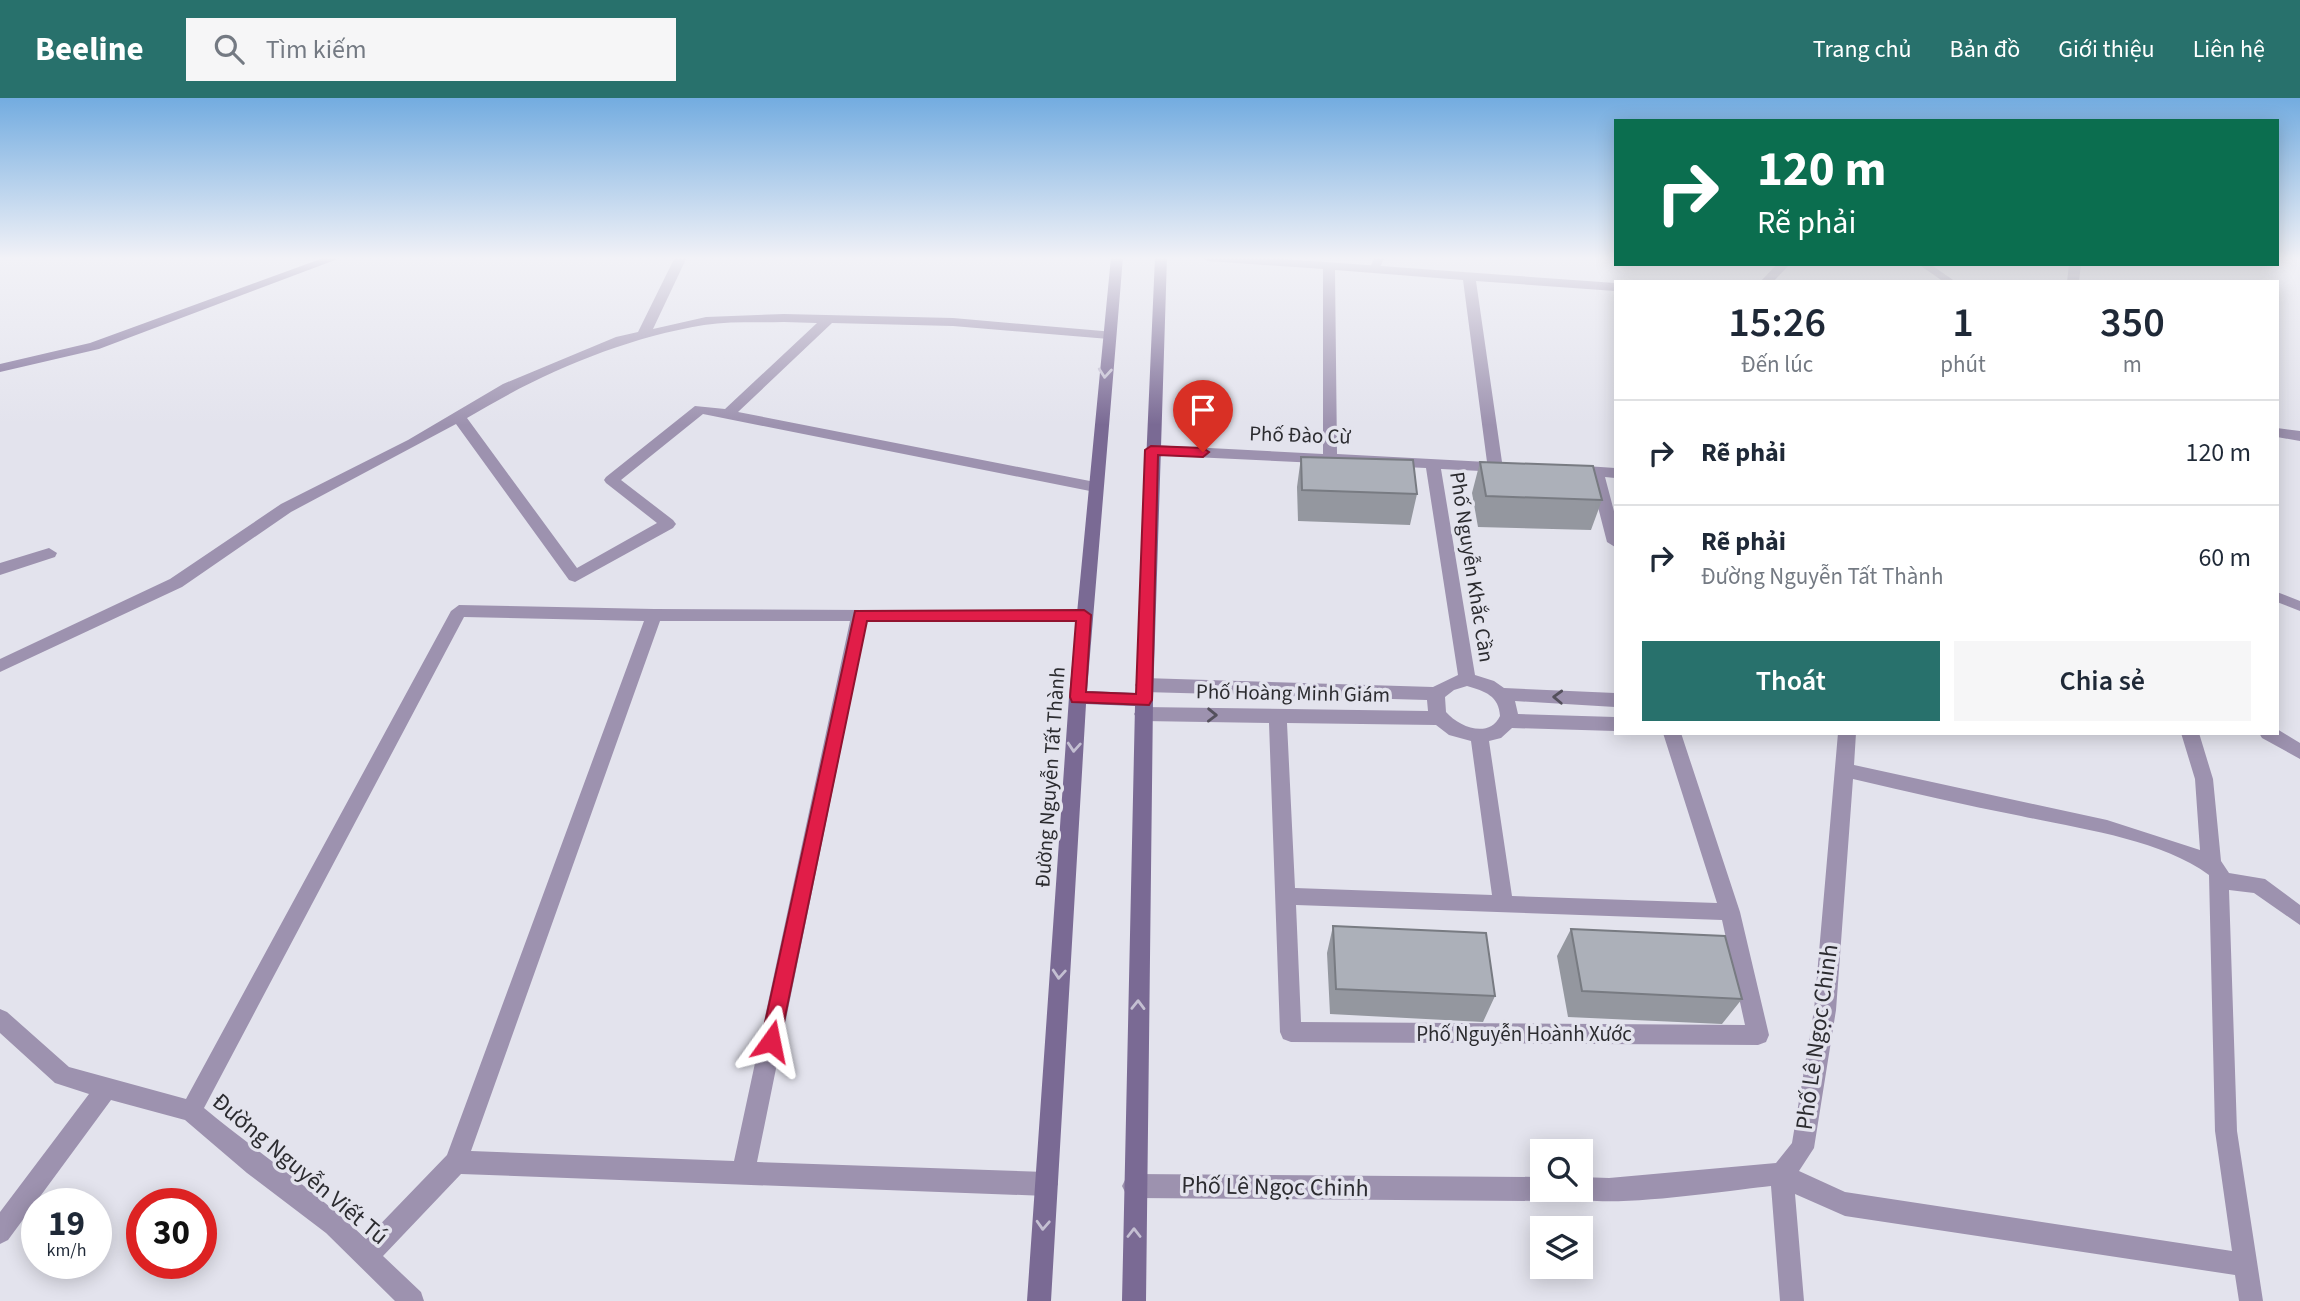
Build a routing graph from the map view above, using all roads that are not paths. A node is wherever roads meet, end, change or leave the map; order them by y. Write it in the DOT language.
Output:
graph roads {
  1 [pos="184,313"];
  2 [pos="654,313"];
  3 [pos="1111,313"];
  4 [pos="1158,313"];
  5 [pos="1329,313"];
  6 [pos="1474,313"];
  7 [pos="829,319"];
  8 [pos="643,335"];
  9 [pos="1109,335"];
  10 [pos="0,368"];
  11 [pos="727,415"];
  12 [pos="458,416"];
  13 [pos="2279,433"];
  14 [pos="2300,436"];
  15 [pos="1151,450"];
  16 [pos="1331,457"];
  17 [pos="1433,463"];
  18 [pos="1495,466"];
  19 [pos="1521,468"];
  20 [pos="1558,470"];
  21 [pos="1596,472"];
  22 [pos="1614,473"];
  23 [pos="1095,487"];
  24 [pos="1614,538"];
  25 [pos="48,553"];
  26 [pos="0,569"];
  27 [pos="2279,598"];
  28 [pos="2300,606"];
  29 [pos="654,615"];
  30 [pos="860,615"];
  31 [pos="1084,615"];
  32 [pos="0,666"];
  33 [pos="1466,679"];
  34 [pos="1438,694"];
  35 [pos="1501,694"];
  36 [pos="1078,697"];
  37 [pos="1144,700"];
  38 [pos="1614,700"];
  39 [pos="1278,716"];
  40 [pos="1441,718"];
  41 [pos="1508,721"];
  42 [pos="1614,724"];
  43 [pos="1673,735"];
  44 [pos="1847,735"];
  45 [pos="2191,735"];
  46 [pos="2271,735"];
  47 [pos="1479,736"];
  48 [pos="2300,752"];
  49 [pos="1844,770"];
  50 [pos="2211,861"];
  51 [pos="2221,880"];
  52 [pos="1285,896"];
  53 [pos="1503,904"];
  54 [pos="1730,912"];
  55 [pos="2300,916"];
  56 [pos="0,1019"];
  57 [pos="107,1087"];
  58 [pos="191,1111"];
  59 [pos="456,1162"];
  60 [pos="743,1174"];
  61 [pos="1782,1174"];
  62 [pos="1046,1184"];
  63 [pos="1134,1185"];
  64 [pos="1530,1189"];
  65 [pos="1593,1189"];
  66 [pos="0,1231"];
  67 [pos="366,1256"];
  68 [pos="2245,1265"];
  69 [pos="412,1301"];
  70 [pos="1039,1301"];
  71 [pos="1135,1301"];
  72 [pos="1792,1301"];
  73 [pos="2251,1301"];
  1 -- 10 [label="main road"];
  2 -- 8 [label="street"];
  3 -- 9 [label="main road, Đường Nguyễn Tất Thành"];
  4 -- 15 [label="main road"];
  5 -- 16 [label="street"];
  6 -- 18 [label="street"];
  7 -- 8 [label="street"];
  7 -- 9 [label="street"];
  7 -- 11 [label="street"];
  8 -- 12 [label="street"];
  9 -- 23 [label="main road, Đường Nguyễn Tất Thành, one-way"];
  11 -- 12 [label="street"];
  11 -- 23 [label="street"];
  12 -- 32 [label="street"];
  13 -- 14 [label="street"];
  15 -- 16 [label="street, Phố Đào Cừ"];
  15 -- 37 [label="main road"];
  16 -- 17 [label="street, Phố Đào Cừ"];
  17 -- 18 [label="street, Phố Đào Cừ"];
  17 -- 33 [label="street, Phố Nguyễn Khắc Cần"];
  18 -- 19 [label="street, Phố Đào Cừ"];
  20 -- 21 [label="street"];
  21 -- 22 [label="street"];
  21 -- 24 [label="street"];
  23 -- 31 [label="main road, Đường Nguyễn Tất Thành"];
  25 -- 26 [label="street"];
  27 -- 28 [label="lane"];
  29 -- 30 [label="street"];
  29 -- 58 [label="street"];
  29 -- 59 [label="street"];
  30 -- 31 [label="street"];
  30 -- 60 [label="street"];
  31 -- 36 [label="main road, Đường Nguyễn Tất Thành"];
  33 -- 34 [label="street"];
  33 -- 35 [label="street"];
  34 -- 37 [label="street, Phố Hoàng Minh Giám"];
  34 -- 40 [label="street"];
  38 -- 35 [label="street, one-way"];
  35 -- 41 [label="street"];
  36 -- 37 [label="main road"];
  36 -- 62 [label="main road, Đường Nguyễn Tất Thành, one-way"];
  37 -- 39 [label="street, Phố Hoàng Minh Giám, one-way"];
  63 -- 37 [label="main road, one-way"];
  39 -- 40 [label="street, Phố Hoàng Minh Giám"];
  39 -- 52 [label="street, Phố Nguyễn Hoành Xước"];
  40 -- 47 [label="street"];
  41 -- 42 [label="street"];
  41 -- 47 [label="street"];
  43 -- 54 [label="street, Phố Nguyễn Hoành Xước"];
  44 -- 49 [label="street, Phố Lê Ngọc Chinh"];
  45 -- 50 [label="street"];
  46 -- 48 [label="street"];
  47 -- 53 [label="street"];
  49 -- 50 [label="street"];
  49 -- 61 [label="street, Phố Lê Ngọc Chinh"];
  50 -- 51 [label="street"];
  51 -- 55 [label="street"];
  51 -- 68 [label="street"];
  52 -- 53 [label="street"];
  52 -- 54 [label="street, Phố Nguyễn Hoành Xước"];
  53 -- 54 [label="street"];
  56 -- 57 [label="street, Đường Nguyễn Viết Tú"];
  57 -- 58 [label="street, Đường Nguyễn Viết Tú"];
  57 -- 66 [label="street"];
  58 -- 67 [label="street, Đường Nguyễn Viết Tú"];
  59 -- 60 [label="street"];
  59 -- 67 [label="street"];
  60 -- 62 [label="street"];
  61 -- 65 [label="street"];
  61 -- 68 [label="street"];
  61 -- 72 [label="street"];
  62 -- 70 [label="main road, Đường Nguyễn Tất Thành, one-way"];
  63 -- 64 [label="street, Phố Lê Ngọc Chinh"];
  71 -- 63 [label="main road, one-way"];
  67 -- 69 [label="street, Đường Nguyễn Viết Tú"];
  68 -- 73 [label="street"];
}
